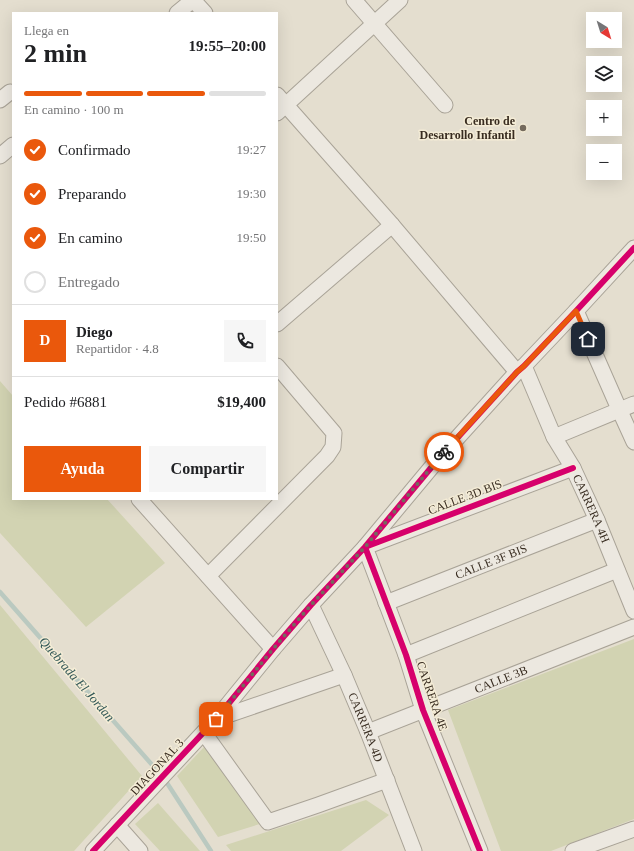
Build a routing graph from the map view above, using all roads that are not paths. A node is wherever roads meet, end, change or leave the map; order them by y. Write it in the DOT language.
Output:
graph roads {
  1 [pos="193,0"];
  2 [pos="354,0"];
  3 [pos="400,0"];
  4 [pos="178,12"];
  5 [pos="204,12"];
  6 [pos="374,24"];
  7 [pos="280,104"];
  8 [pos="445,105"];
  9 [pos="12,146"];
  10 [pos="0,156"];
  11 [pos="392,225"];
  12 [pos="634,248"];
  13 [pos="576,311"];
  14 [pos="278,323"];
  15 [pos="278,367"];
  16 [pos="521,369"];
  17 [pos="634,404"];
  18 [pos="619,409"];
  19 [pos="554,437"];
  20 [pos="634,442"];
  21 [pos="573,468"];
  22 [pos="140,500"];
  23 [pos="596,520"];
  24 [pos="365,547"];
  25 [pos="617,570"];
  26 [pos="208,576"];
  27 [pos="386,603"];
  28 [pos="311,605"];
  29 [pos="634,611"];
  30 [pos="634,627"];
  31 [pos="273,649"];
  32 [pos="406,655"];
  33 [pos="344,675"];
  34 [pos="423,710"];
  35 [pos="216,719"];
  36 [pos="368,732"];
  37 [pos="204,733"];
  38 [pos="387,780"];
  39 [pos="117,826"];
  40 [pos="634,829"];
  41 [pos="93,851"];
  42 [pos="140,851"];
  43 [pos="414,851"];
  44 [pos="480,851"];
  45 [pos="573,851"];
  1 -- 4 [label="street"];
  1 -- 5 [label="street"];
  2 -- 6 [label="street"];
  3 -- 6 [label="street"];
  6 -- 7 [label="street"];
  6 -- 8 [label="street"];
  7 -- 11 [label="street, CARRERA 4H"];
  9 -- 10 [label="street"];
  11 -- 14 [label="street"];
  11 -- 16 [label="street, CARRERA 4H"];
  12 -- 13 [label="street, DIAGONAL 3"];
  13 -- 16 [label="street, DIAGONAL 3"];
  13 -- 18 [label="street"];
  15 -- 26 [label="street"];
  16 -- 19 [label="street, CARRERA 4H"];
  16 -- 24 [label="street, DIAGONAL 3"];
  17 -- 18 [label="street"];
  18 -- 19 [label="street"];
  18 -- 20 [label="street"];
  19 -- 21 [label="street, CARRERA 4H"];
  21 -- 23 [label="street, CARRERA 4H"];
  21 -- 24 [label="street, CALLE 3D BIS"];
  22 -- 26 [label="street"];
  23 -- 25 [label="street, CARRERA 4H"];
  23 -- 27 [label="street, CALLE 3F BIS"];
  24 -- 27 [label="street, CARRERA 4E"];
  24 -- 28 [label="street, DIAGONAL 3"];
  25 -- 29 [label="street, CARRERA 4H"];
  25 -- 32 [label="street"];
  26 -- 31 [label="street"];
  27 -- 32 [label="street, CARRERA 4E"];
  28 -- 31 [label="street, DIAGONAL 3"];
  28 -- 33 [label="street, CARRERA 4D"];
  30 -- 34 [label="street, CALLE 3B"];
  31 -- 35 [label="street, DIAGONAL 3"];
  32 -- 34 [label="street, CARRERA 4E"];
  33 -- 35 [label="street"];
  33 -- 36 [label="street, CARRERA 4D"];
  34 -- 36 [label="street, CALLE 3B"];
  34 -- 44 [label="street, CARRERA 4E"];
  35 -- 37 [label="street, DIAGONAL 3"];
  36 -- 38 [label="street, CARRERA 4D"];
  37 -- 38 [label="street"];
  37 -- 39 [label="street, DIAGONAL 3"];
  38 -- 43 [label="street, CARRERA 4D"];
  39 -- 41 [label="street, DIAGONAL 3"];
  39 -- 42 [label="street"];
  40 -- 45 [label="street"];
}
